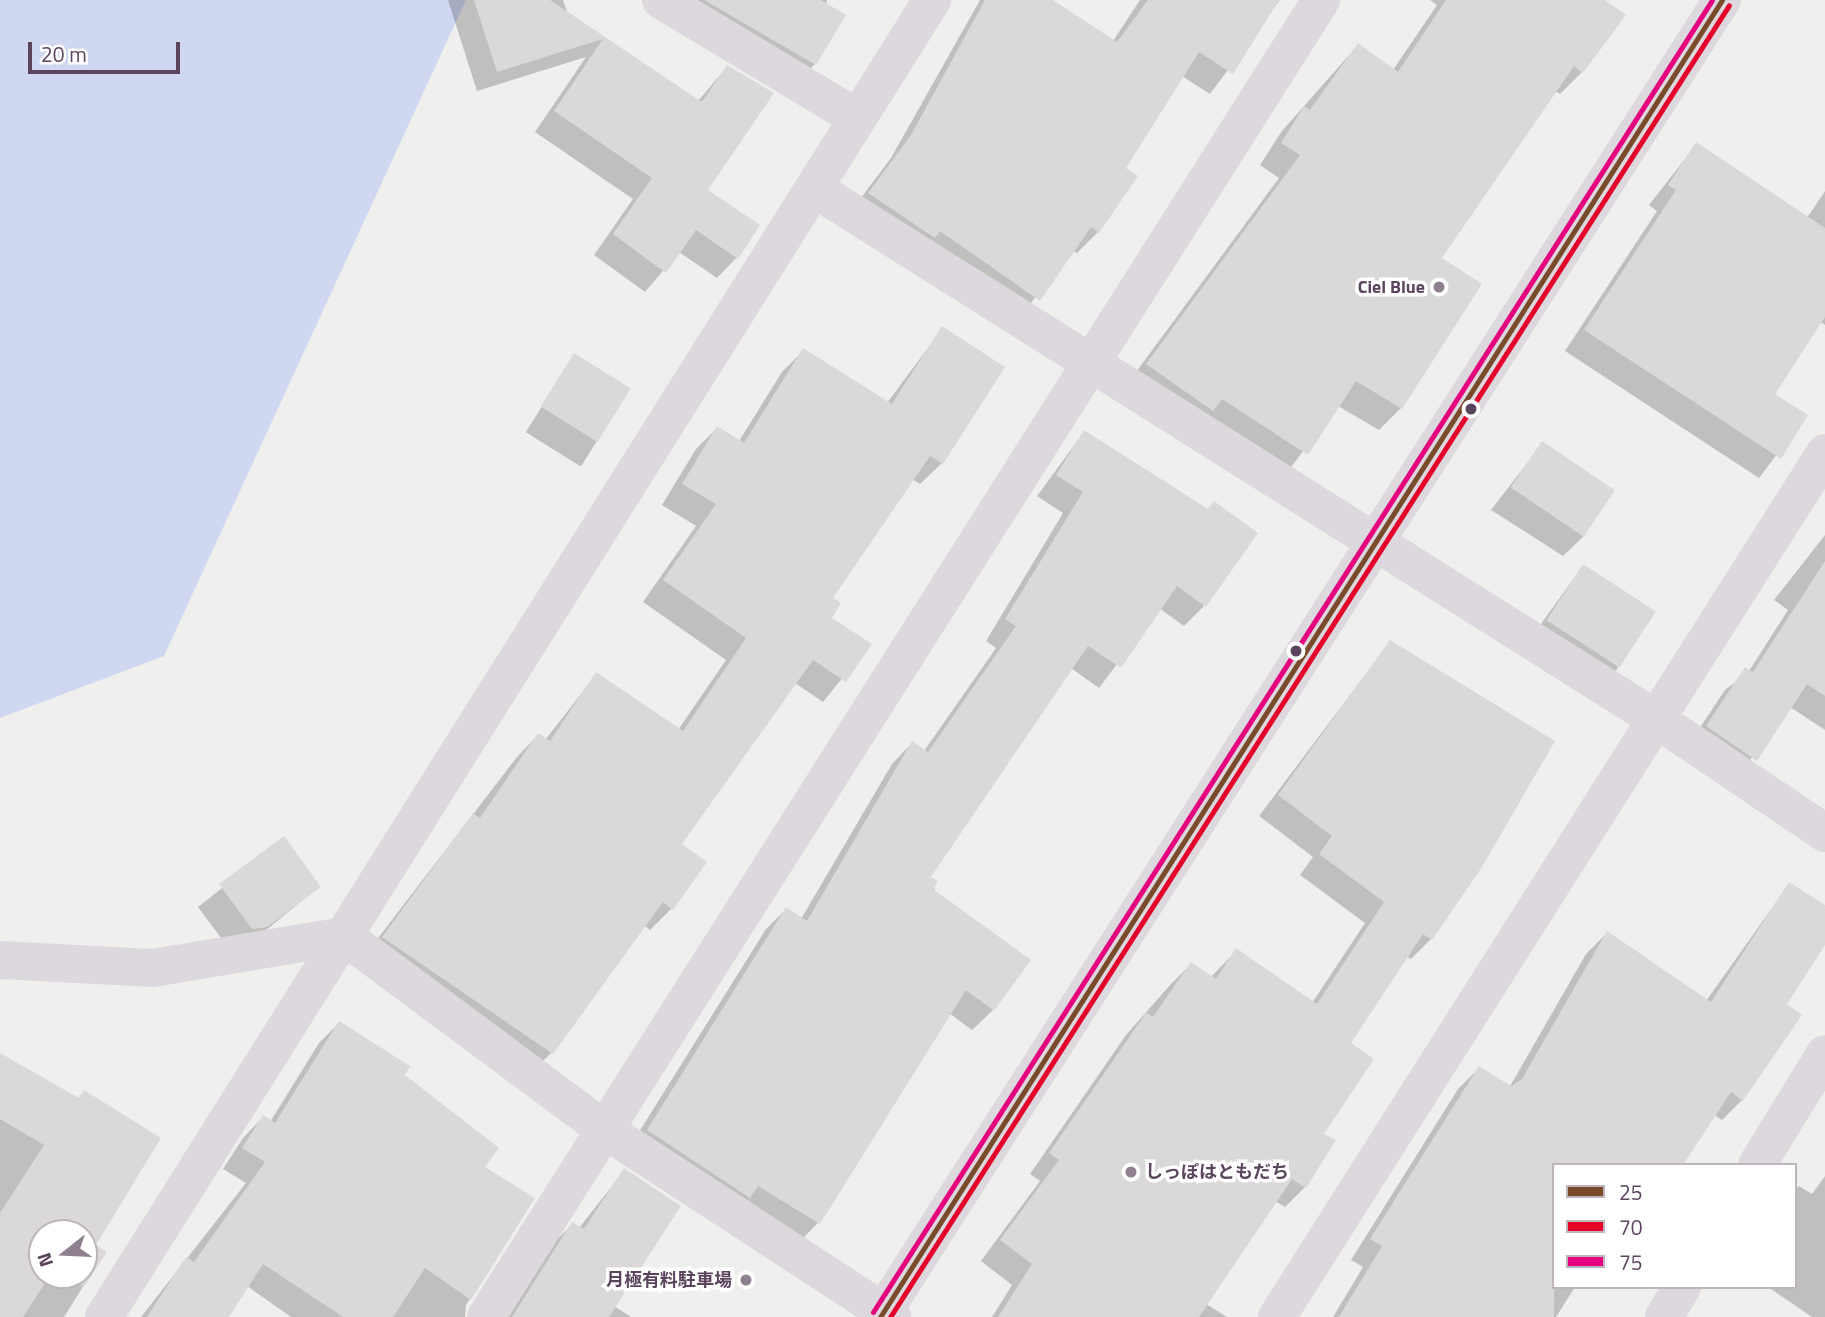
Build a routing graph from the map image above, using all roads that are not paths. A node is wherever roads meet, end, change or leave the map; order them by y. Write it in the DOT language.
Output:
graph roads {
  1 [pos="661,0"];
  2 [pos="932,0"];
  3 [pos="1321,0"];
  4 [pos="1722,0"];
  5 [pos="856,117"];
  6 [pos="818,191"];
  7 [pos="1090,362"];
  8 [pos="1825,453"];
  9 [pos="1376,542"];
  10 [pos="1656,719"];
  11 [pos="1825,833"];
  12 [pos="344,936"];
  13 [pos="0,960"];
  14 [pos="1825,1054"];
  15 [pos="605,1130"];
  16 [pos="1758,1163"];
  17 [pos="1681,1289"];
  18 [pos="885,1315"];
  19 [pos="104,1317"];
  20 [pos="486,1317"];
  21 [pos="1277,1317"];
  22 [pos="1664,1317"];
  1 -- 5 [label="street"];
  2 -- 5 [label="street"];
  3 -- 7 [label="street"];
  4 -- 9 [label="street"];
  5 -- 6 [label="street"];
  6 -- 7 [label="street"];
  6 -- 12 [label="street"];
  7 -- 9 [label="street"];
  7 -- 15 [label="street"];
  8 -- 10 [label="street"];
  9 -- 10 [label="street"];
  9 -- 18 [label="street"];
  10 -- 11 [label="street"];
  10 -- 21 [label="street"];
  12 -- 13 [label="street"];
  12 -- 15 [label="street"];
  12 -- 19 [label="street"];
  14 -- 16 [label="street"];
  15 -- 18 [label="street"];
  15 -- 20 [label="street"];
  17 -- 22 [label="street"];
}
